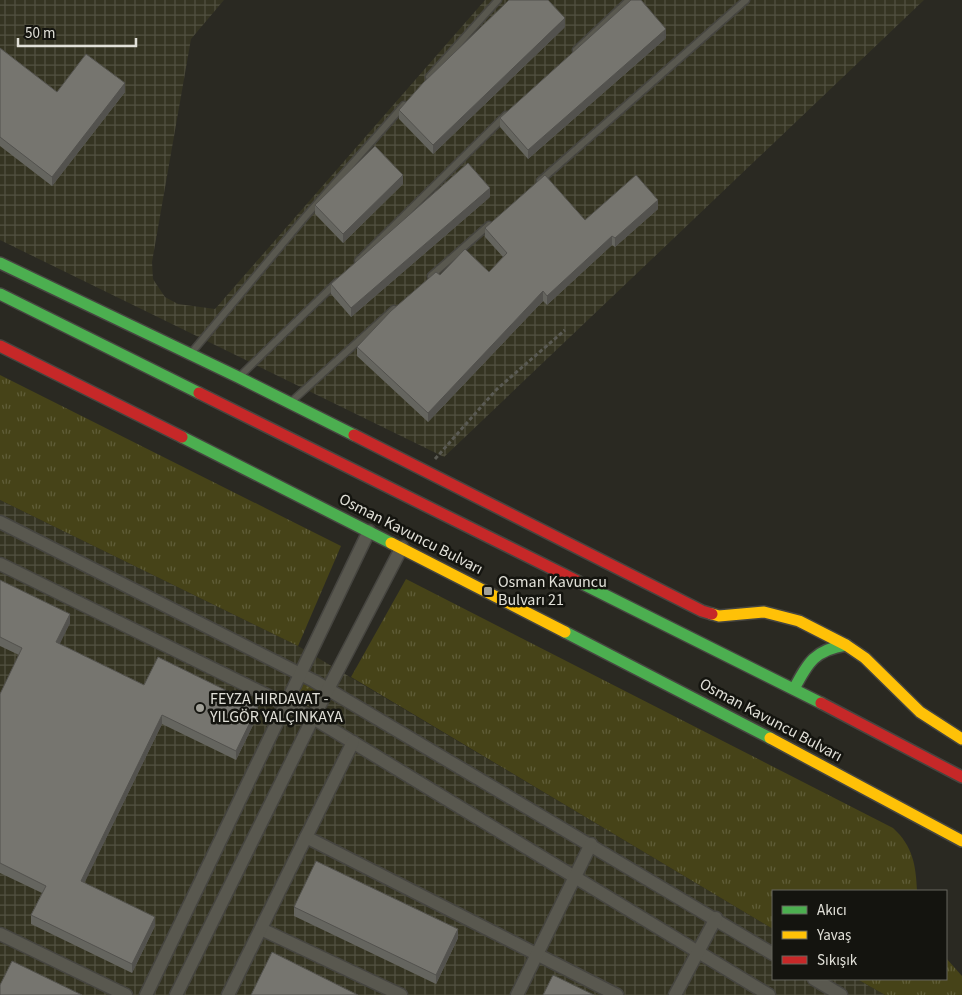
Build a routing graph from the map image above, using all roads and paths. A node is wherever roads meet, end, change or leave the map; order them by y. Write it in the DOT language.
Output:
graph roads {
  1 [pos="498,0"];
  2 [pos="630,0"];
  3 [pos="746,0"];
  4 [pos="571,54"];
  5 [pos="421,87"];
  6 [pos="408,101"];
  7 [pos="513,109"];
  8 [pos="530,189"];
  9 [pos="493,222"];
  10 [pos="0,263"];
  11 [pos="353,266"];
  12 [pos="340,280"];
  13 [pos="426,281"];
  14 [pos="0,294"];
  15 [pos="397,307"];
  16 [pos="565,330"];
  17 [pos="0,346"];
  18 [pos="190,354"];
  19 [pos="238,377"];
  20 [pos="290,403"];
  21 [pos="425,471"];
  22 [pos="0,522"];
  23 [pos="369,531"];
  24 [pos="402,548"];
  25 [pos="0,564"];
  26 [pos="799,621"];
  27 [pos="846,645"];
  28 [pos="809,649"];
  29 [pos="300,673"];
  30 [pos="329,689"];
  31 [pos="794,689"];
  32 [pos="285,703"];
  33 [pos="313,718"];
  34 [pos="962,739"];
  35 [pos="353,742"];
  36 [pos="962,777"];
  37 [pos="306,837"];
  38 [pos="962,841"];
  39 [pos="591,844"];
  40 [pos="573,876"];
  41 [pos="716,918"];
  42 [pos="261,929"];
  43 [pos="0,934"];
  44 [pos="697,952"];
  45 [pos="772,953"];
  46 [pos="536,954"];
  47 [pos="816,980"];
  48 [pos="126,995"];
  49 [pos="146,995"];
  50 [pos="176,995"];
  51 [pos="228,995"];
  52 [pos="401,995"];
  53 [pos="517,995"];
  54 [pos="617,995"];
  55 [pos="676,995"];
  56 [pos="769,995"];
  57 [pos="841,995"];
  1 -- 5 [label="lane"];
  2 -- 4 [label="lane"];
  3 -- 8 [label="lane"];
  6 -- 18 [label="lane"];
  7 -- 11 [label="lane"];
  9 -- 13 [label="lane"];
  10 -- 18 [label="main road"];
  12 -- 19 [label="lane"];
  14 -- 31 [label="main road, Osman Kavuncu Bulvarı"];
  15 -- 20 [label="lane"];
  16 -- 21 [label="path"];
  17 -- 23 [label="main road, Osman Kavuncu Bulvarı"];
  18 -- 19 [label="main road"];
  19 -- 20 [label="main road"];
  20 -- 21 [label="main road"];
  21 -- 26 [label="main road"];
  22 -- 29 [label="street"];
  23 -- 24 [label="main road, Osman Kavuncu Bulvarı"];
  23 -- 29 [label="street"];
  24 -- 30 [label="street"];
  24 -- 38 [label="main road, Osman Kavuncu Bulvarı"];
  25 -- 32 [label="street"];
  26 -- 27 [label="main road"];
  26 -- 28 [label="main road"];
  27 -- 28 [label="main road"];
  27 -- 34 [label="main road"];
  28 -- 31 [label="main road"];
  29 -- 30 [label="street"];
  29 -- 32 [label="street"];
  30 -- 33 [label="street"];
  30 -- 39 [label="street"];
  31 -- 36 [label="main road, Osman Kavuncu Bulvarı"];
  32 -- 33 [label="street"];
  32 -- 49 [label="street"];
  33 -- 35 [label="street"];
  33 -- 50 [label="street"];
  35 -- 37 [label="street"];
  35 -- 40 [label="street"];
  37 -- 42 [label="street"];
  37 -- 46 [label="street"];
  39 -- 40 [label="street"];
  39 -- 41 [label="street"];
  40 -- 44 [label="street"];
  40 -- 46 [label="street"];
  41 -- 44 [label="street"];
  41 -- 45 [label="street"];
  42 -- 51 [label="street"];
  42 -- 52 [label="street"];
  43 -- 48 [label="street"];
  44 -- 55 [label="street"];
  44 -- 56 [label="street"];
  46 -- 53 [label="street"];
  46 -- 54 [label="street"];
  47 -- 57 [label="street"];
}
